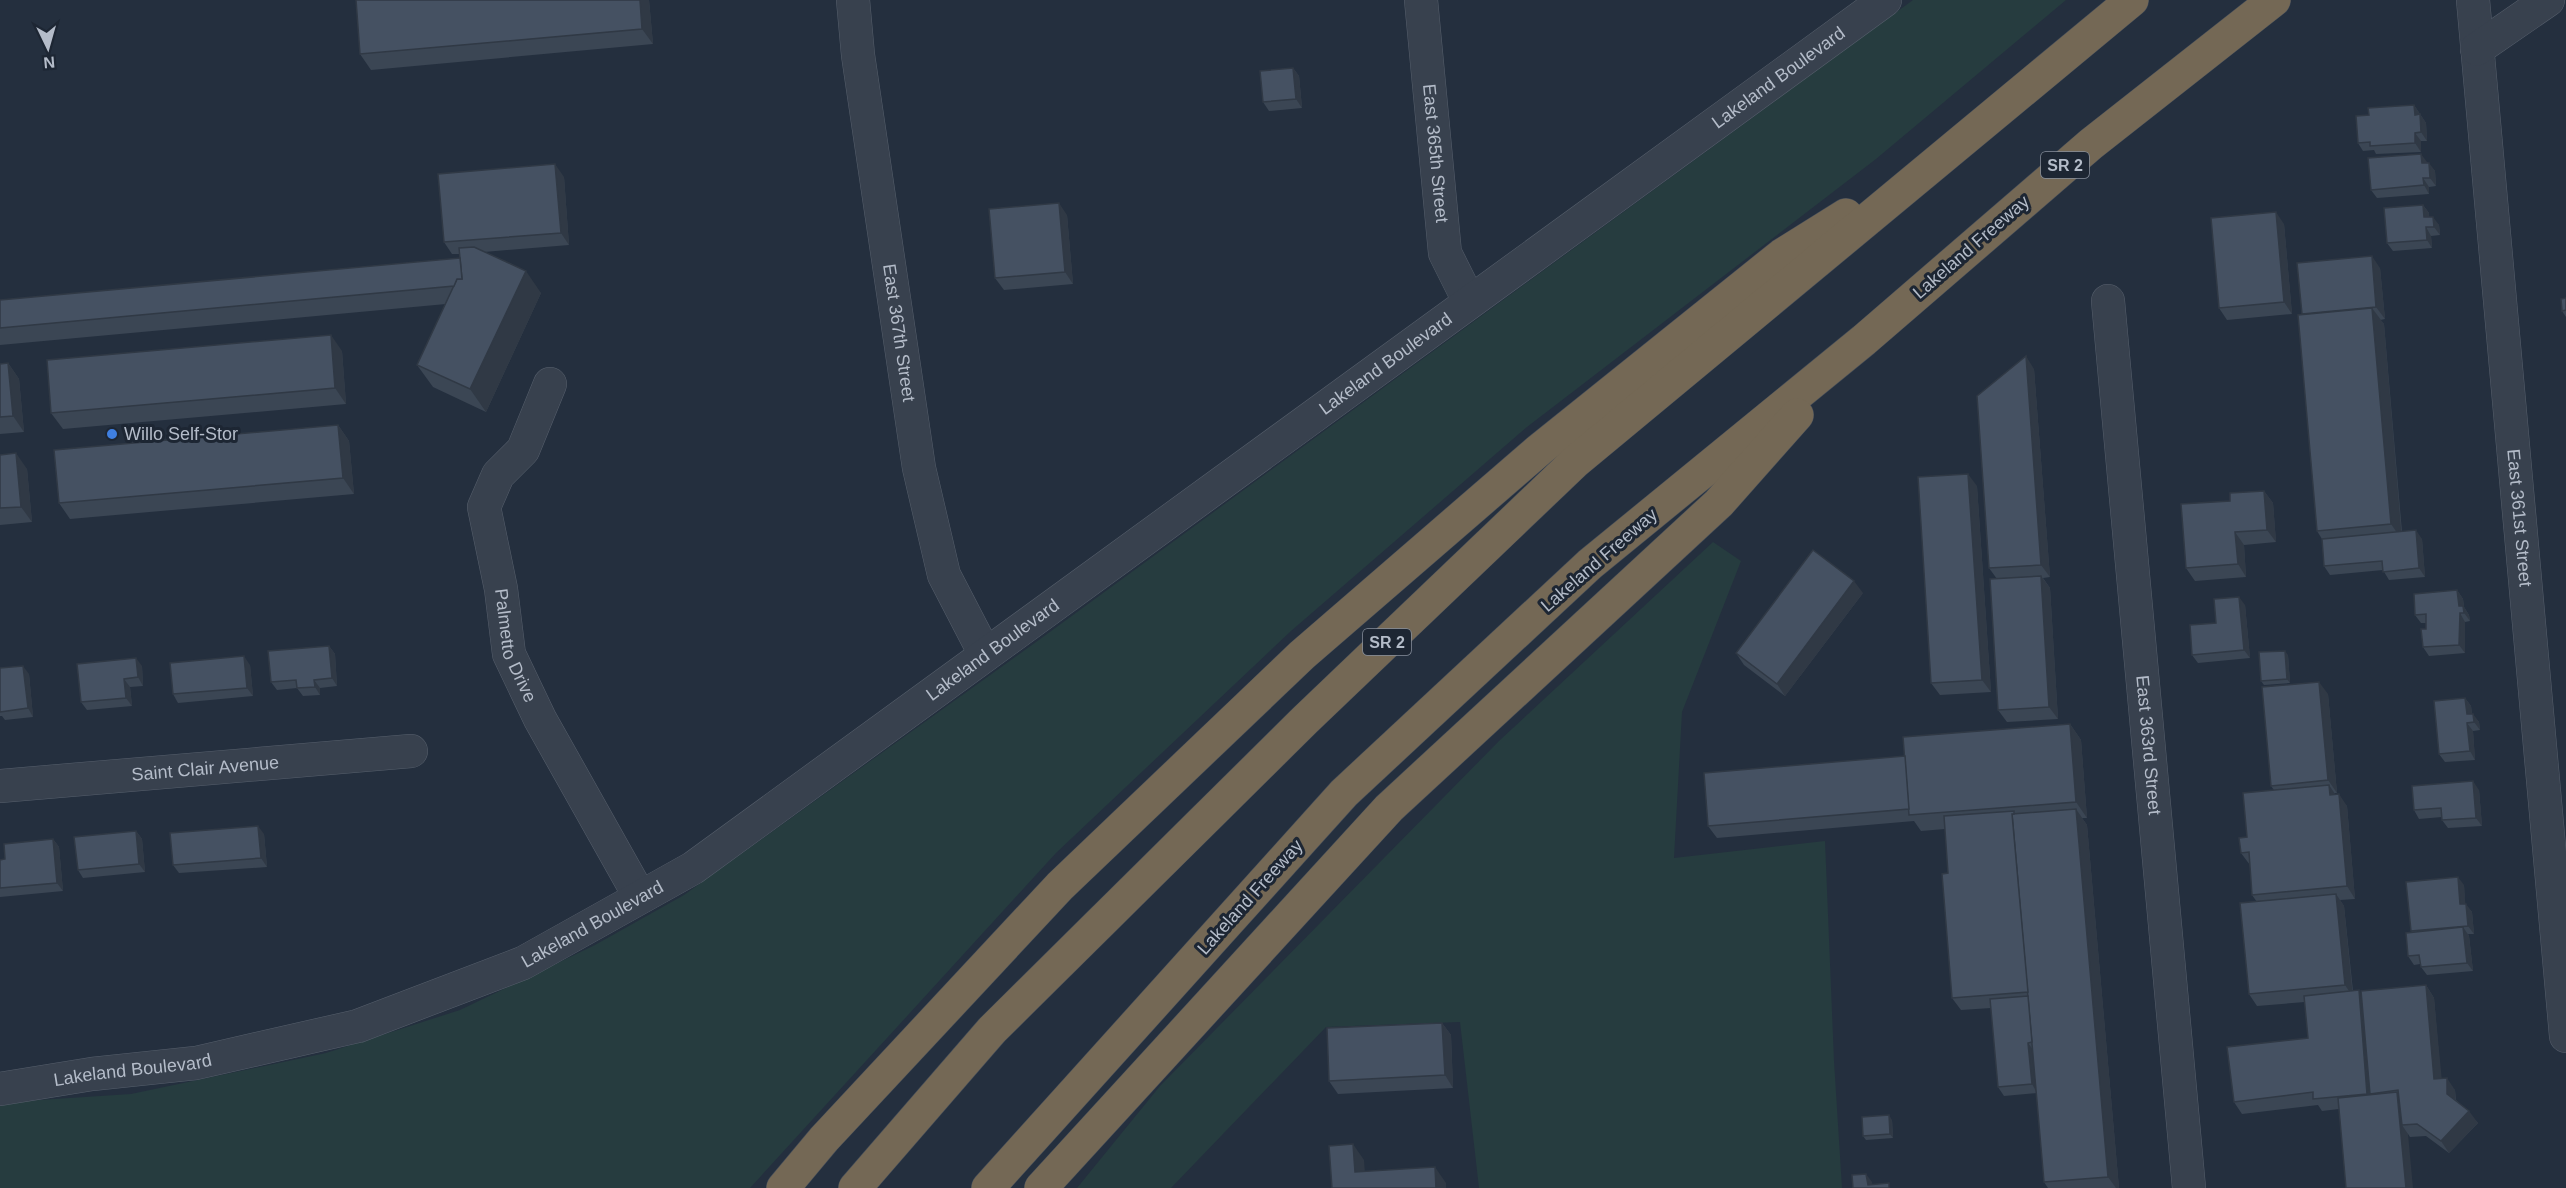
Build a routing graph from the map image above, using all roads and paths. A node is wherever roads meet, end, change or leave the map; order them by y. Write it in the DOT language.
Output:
graph roads {
  1 [pos="853,0"];
  2 [pos="1421,0"];
  3 [pos="1885,0"];
  4 [pos="2132,0"];
  5 [pos="2274,0"];
  6 [pos="2473,0"];
  7 [pos="2548,0"];
  8 [pos="2477,50"];
  9 [pos="1962,142"];
  10 [pos="1469,301"];
  11 [pos="2108,301"];
  12 [pos="1864,340"];
  13 [pos="550,384"];
  14 [pos="985,654"];
  15 [pos="411,751"];
  16 [pos="0,786"];
  17 [pos="640,897"];
  18 [pos="2566,1036"];
  19 [pos="0,1089"];
  20 [pos="783,1188"];
  21 [pos="855,1188"];
  22 [pos="988,1188"];
  23 [pos="1041,1188"];
  24 [pos="2189,1188"];
  1 -- 14 [label="street, East 367th Street"];
  2 -- 10 [label="street, East 365th Street"];
  3 -- 10 [label="street, Lakeland Boulevard"];
  4 -- 9 [label="highway, SR 2"];
  5 -- 12 [label="highway, Lakeland Freeway / SR 2"];
  6 -- 8 [label="street, East 361st Street"];
  7 -- 8 [label="street"];
  8 -- 18 [label="street, East 361st Street"];
  9 -- 20 [label="highway"];
  9 -- 21 [label="highway, SR 2"];
  10 -- 14 [label="street, Lakeland Boulevard"];
  11 -- 24 [label="street, East 363rd Street"];
  12 -- 22 [label="highway, Lakeland Freeway / SR 2"];
  12 -- 23 [label="highway"];
  13 -- 17 [label="street, Palmetto Drive"];
  14 -- 17 [label="street, Lakeland Boulevard"];
  15 -- 16 [label="street, Saint Clair Avenue"];
  17 -- 19 [label="street, Lakeland Boulevard"];
}
